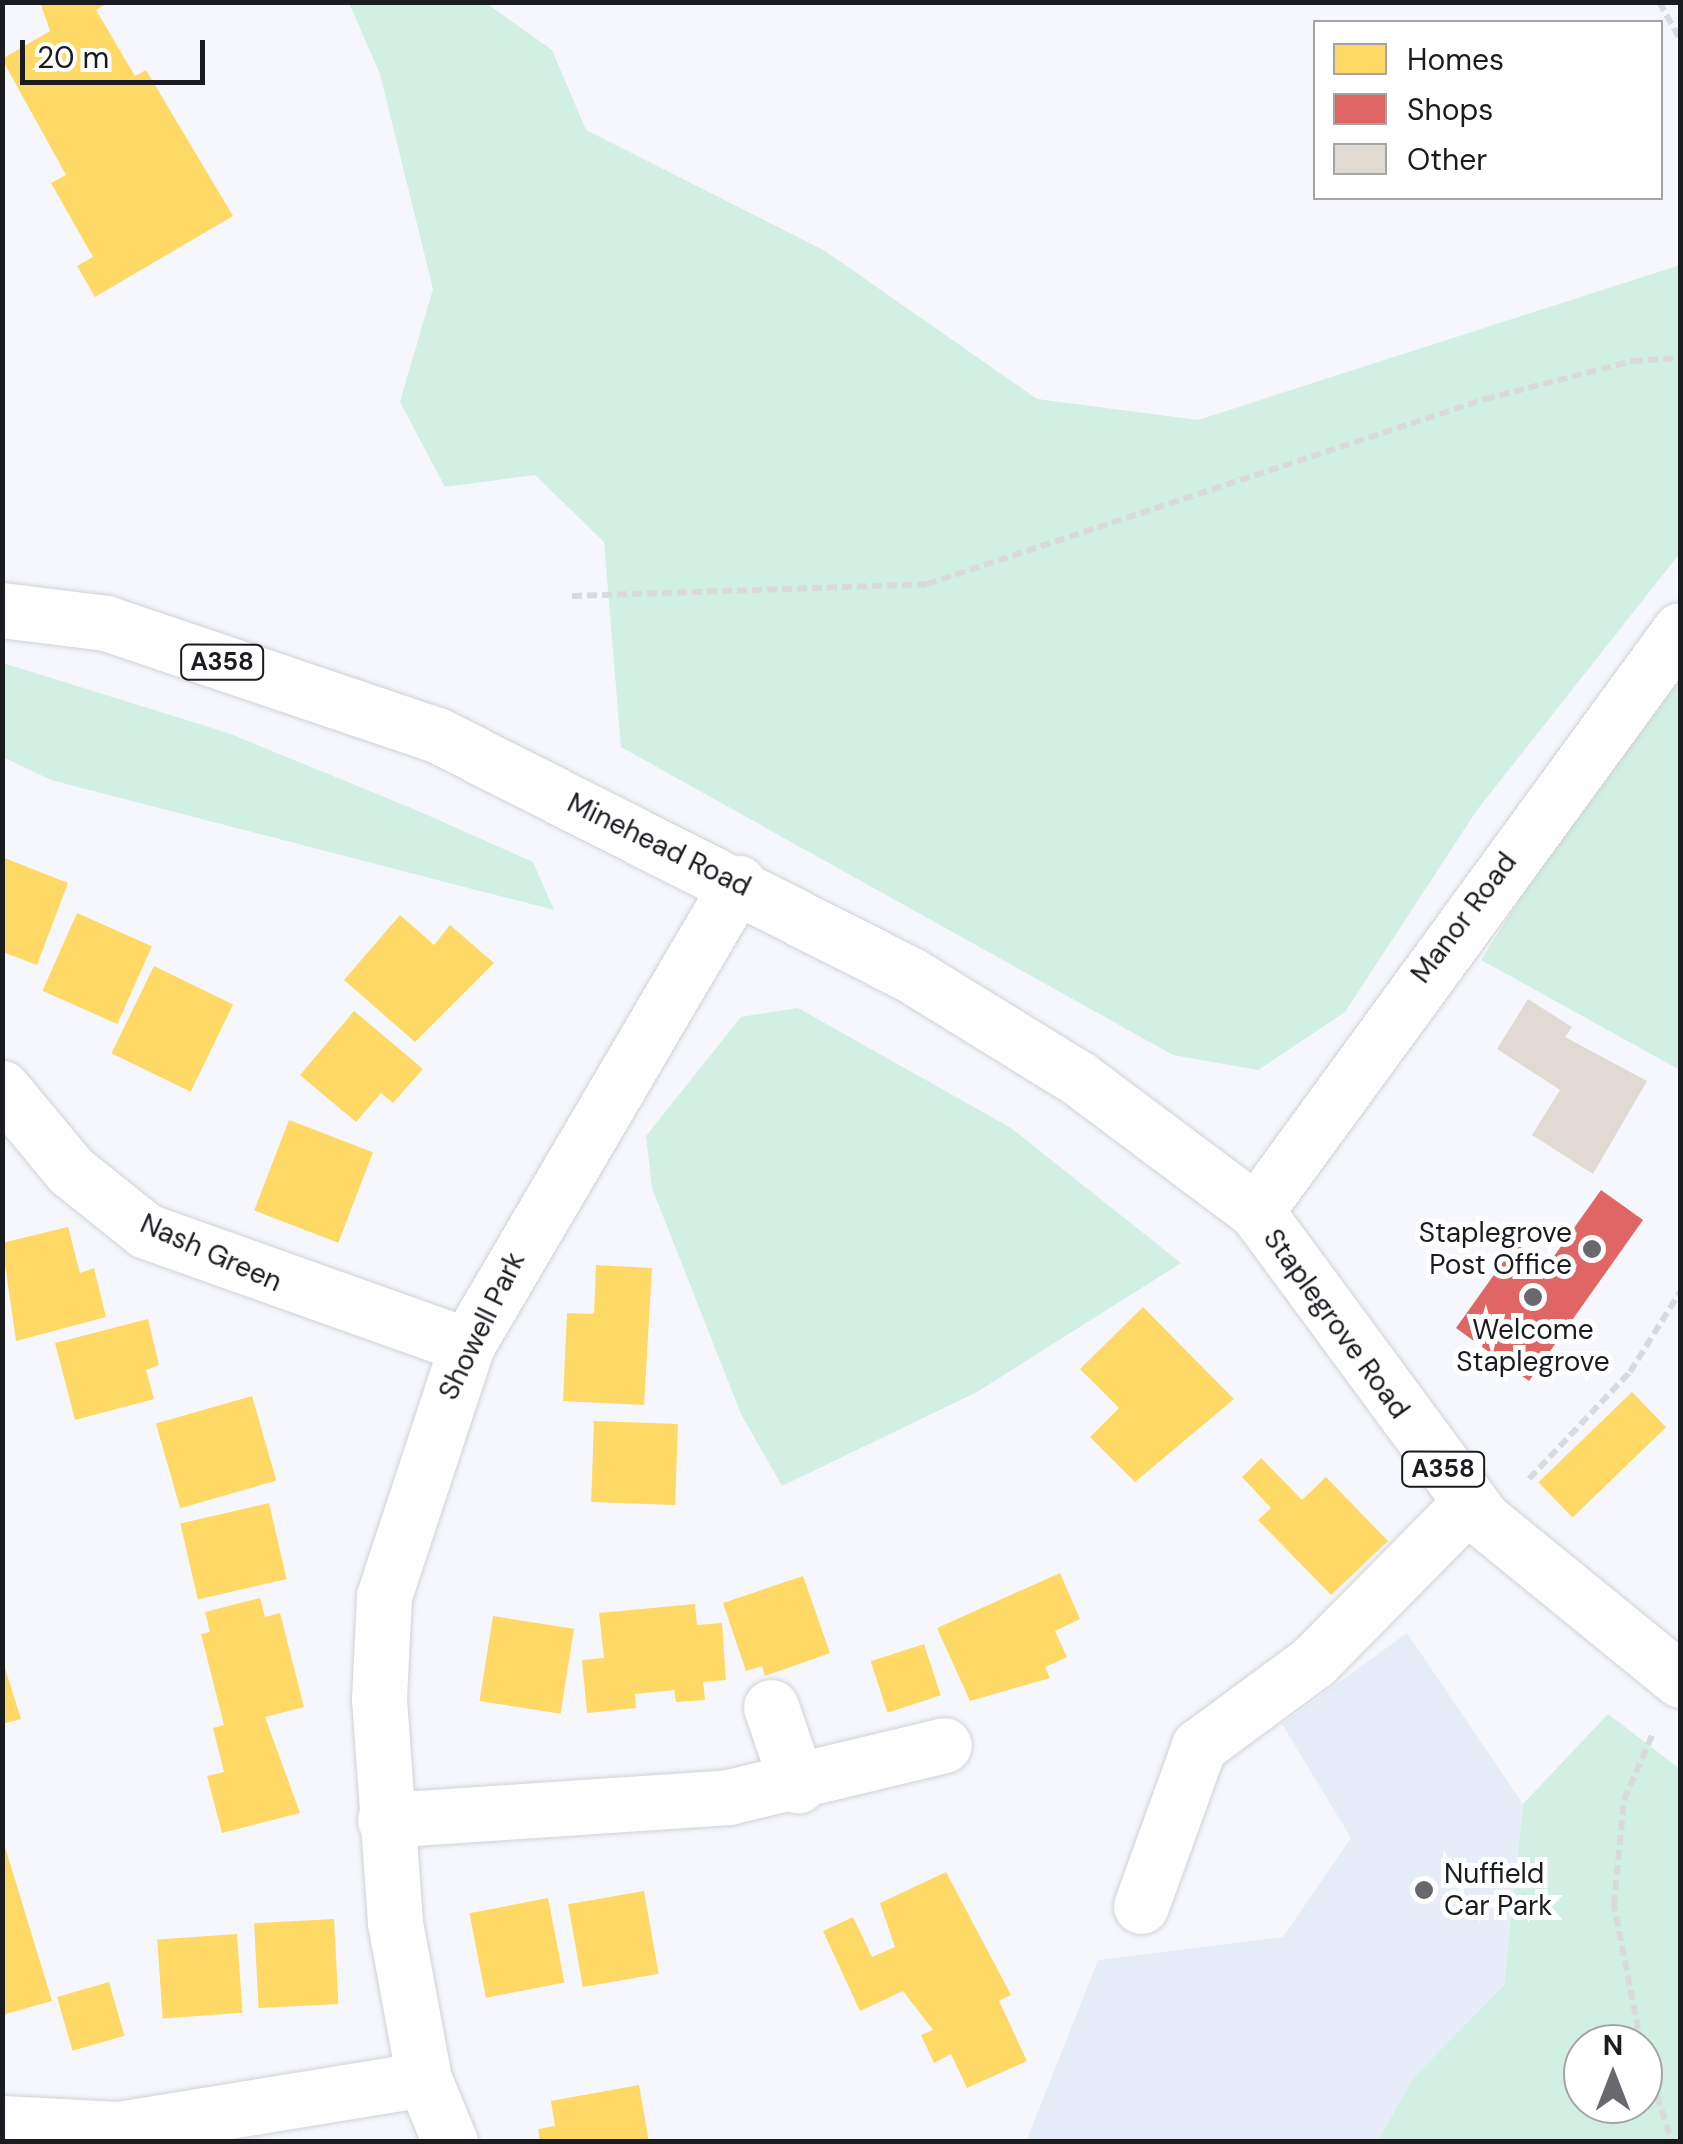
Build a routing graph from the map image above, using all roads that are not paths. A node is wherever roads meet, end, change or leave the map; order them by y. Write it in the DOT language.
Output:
graph roads {
  1 [pos="2,610"];
  2 [pos="1680,630"];
  3 [pos="738,883"];
  4 [pos="2,1088"];
  5 [pos="1256,1211"];
  6 [pos="467,1345"];
  7 [pos="1476,1512"];
  8 [pos="1672,1699"];
  9 [pos="771,1707"];
  10 [pos="944,1745"];
  11 [pos="798,1786"];
  12 [pos="385,1820"];
  13 [pos="1142,1906"];
  14 [pos="424,2079"];
  15 [pos="2,2122"];
  16 [pos="450,2142"];
  1 -- 3 [label="street, Minehead Road / A358"];
  2 -- 5 [label="street, Manor Road"];
  3 -- 5 [label="street, Minehead Road / A358"];
  3 -- 6 [label="street, Showell Park"];
  4 -- 6 [label="street, Nash Green"];
  5 -- 7 [label="street, Staplegrove Road / A358"];
  6 -- 12 [label="street, Showell Park"];
  7 -- 8 [label="street, Staplegrove Road / A358"];
  7 -- 13 [label="street"];
  9 -- 11 [label="street"];
  10 -- 11 [label="street"];
  11 -- 12 [label="street"];
  12 -- 14 [label="street, Showell Park"];
  14 -- 15 [label="street"];
  14 -- 16 [label="street, Showell Park"];
}
